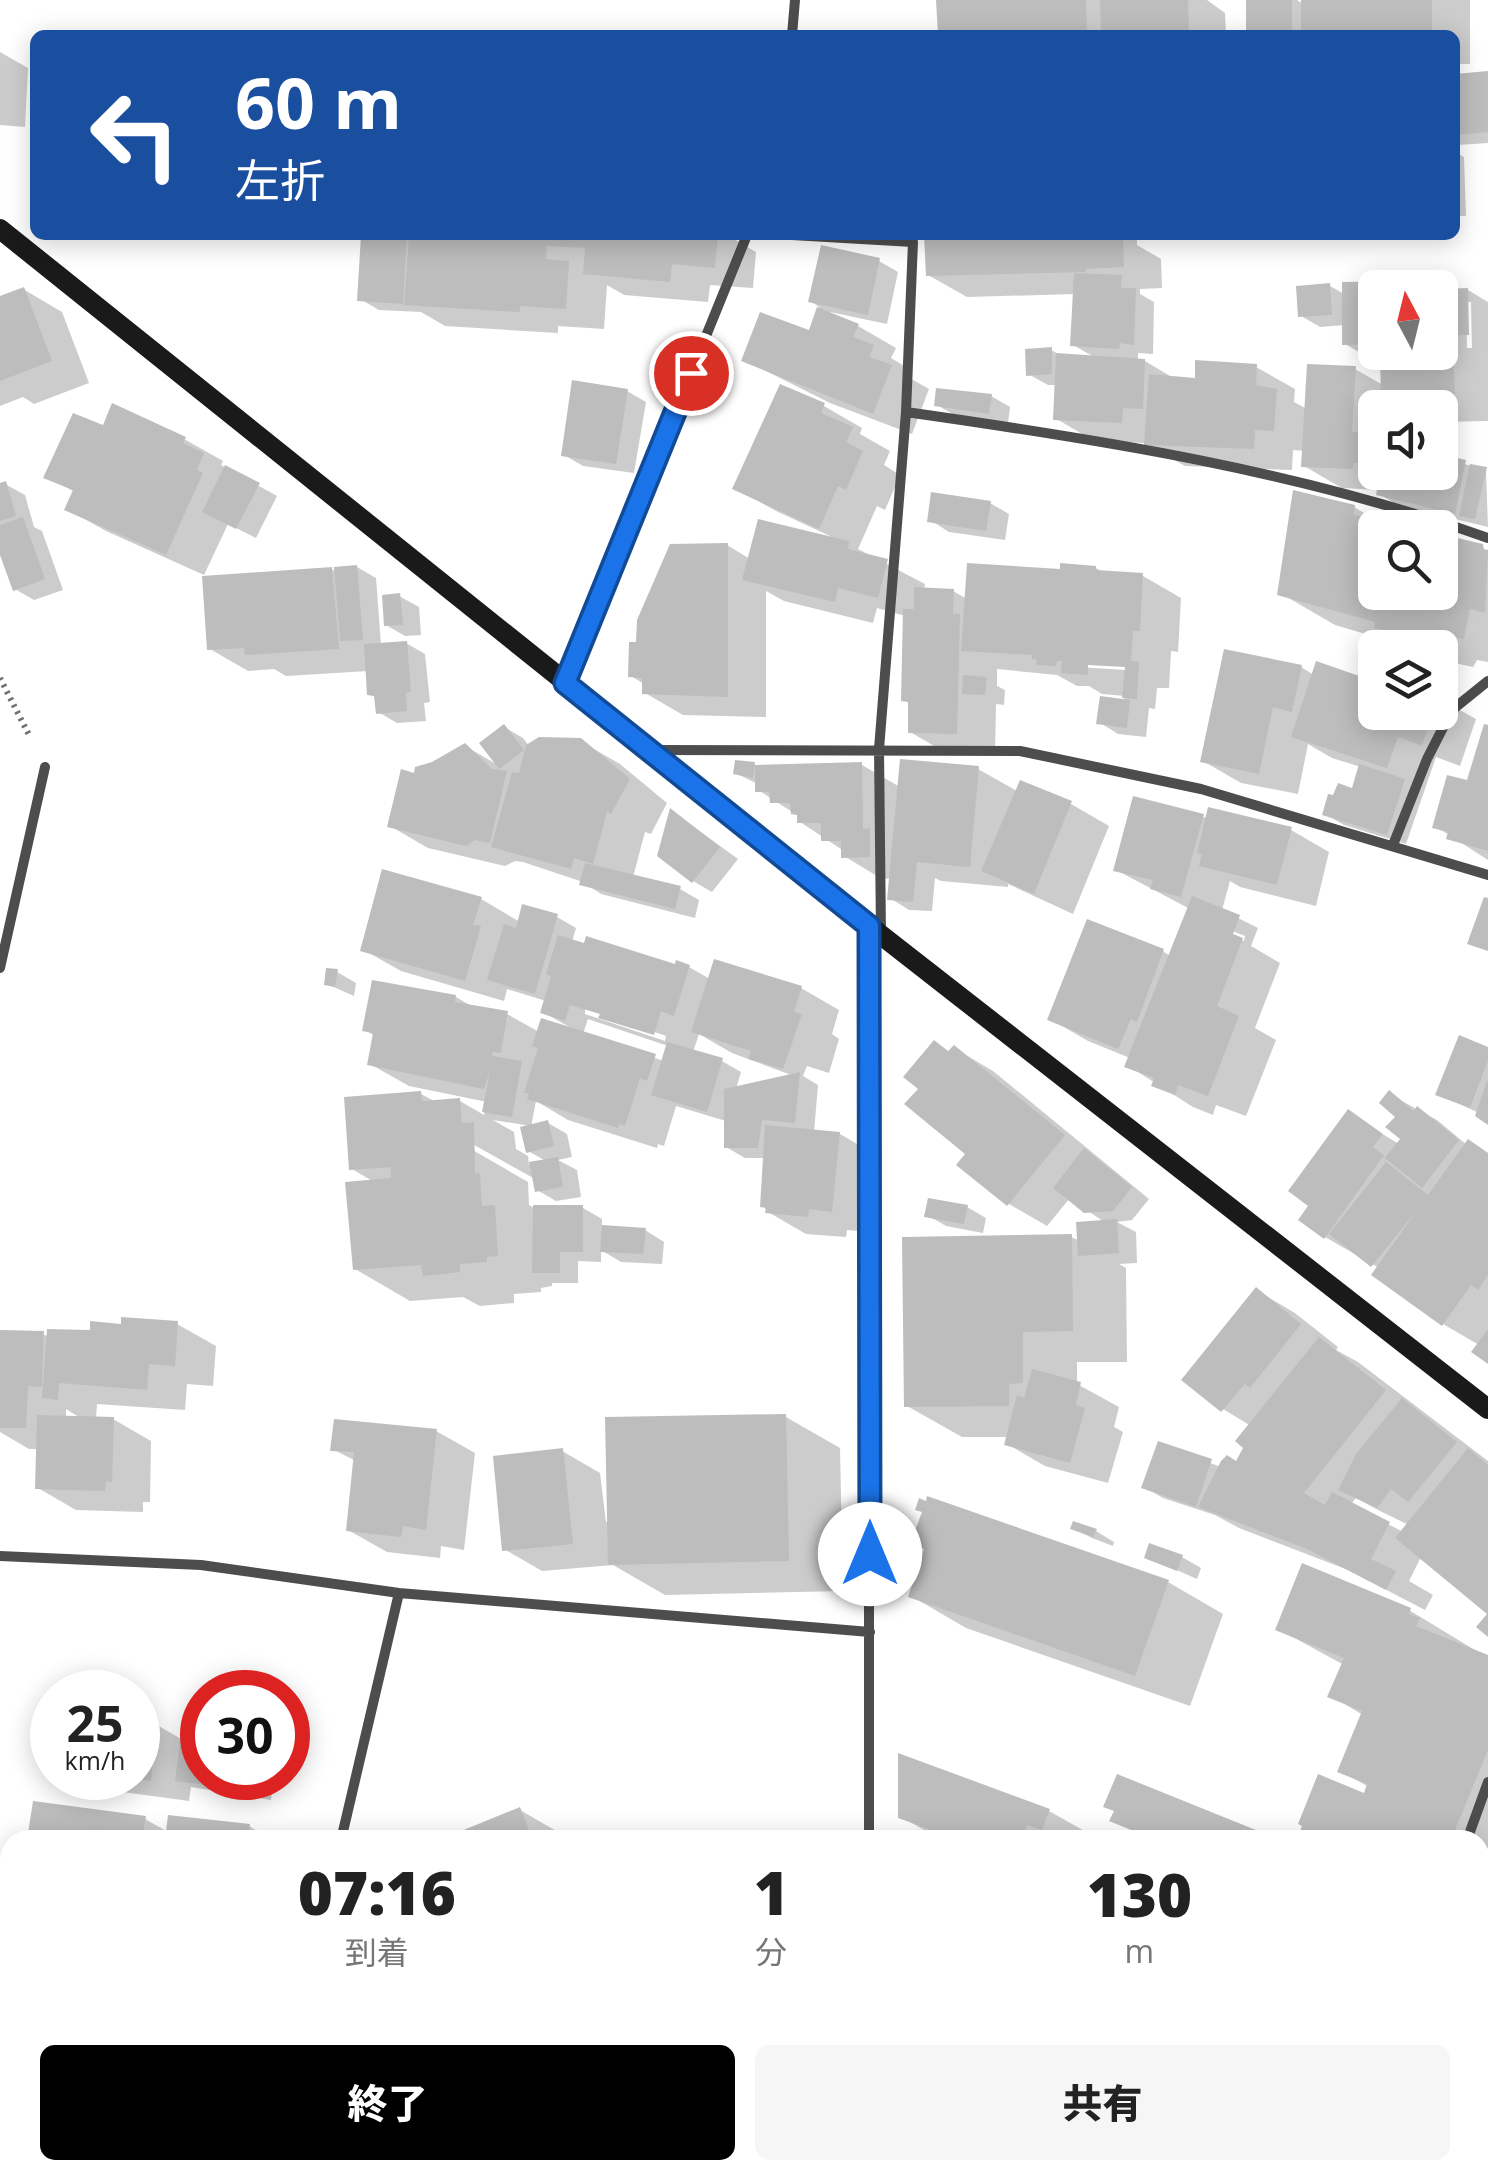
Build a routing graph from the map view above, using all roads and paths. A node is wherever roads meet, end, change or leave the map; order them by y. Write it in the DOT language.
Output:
graph roads {
  1 [pos="795,0"];
  2 [pos="792,30"];
  3 [pos="0,229"];
  4 [pos="744,240"];
  5 [pos="878,240"];
  6 [pos="906,412"];
  7 [pos="1488,538"];
  8 [pos="0,678"];
  9 [pos="1488,681"];
  10 [pos="565,683"];
  11 [pos="880,749"];
  12 [pos="649,750"];
  13 [pos="45,768"];
  14 [pos="1393,845"];
  15 [pos="1488,875"];
  16 [pos="875,931"];
  17 [pos="0,968"];
  18 [pos="1488,1409"];
  19 [pos="0,1556"];
  20 [pos="400,1592"];
  21 [pos="870,1632"];
  22 [pos="1488,1782"];
  23 [pos="342,1830"];
  24 [pos="869,1830"];
  25 [pos="1471,1830"];
  1 -- 2 [label="street"];
  3 -- 10 [label="street"];
  4 -- 10 [label="street"];
  5 -- 6 [label="street"];
  6 -- 7 [label="street"];
  6 -- 11 [label="street"];
  8 -- 13 [label="path"];
  9 -- 14 [label="street"];
  10 -- 12 [label="street"];
  11 -- 12 [label="street"];
  11 -- 14 [label="street"];
  11 -- 16 [label="street"];
  12 -- 16 [label="street"];
  13 -- 17 [label="street"];
  14 -- 15 [label="street"];
  16 -- 18 [label="street"];
  16 -- 21 [label="street"];
  19 -- 20 [label="street"];
  20 -- 21 [label="street"];
  20 -- 23 [label="street"];
  21 -- 24 [label="street"];
  22 -- 25 [label="street"];
}
